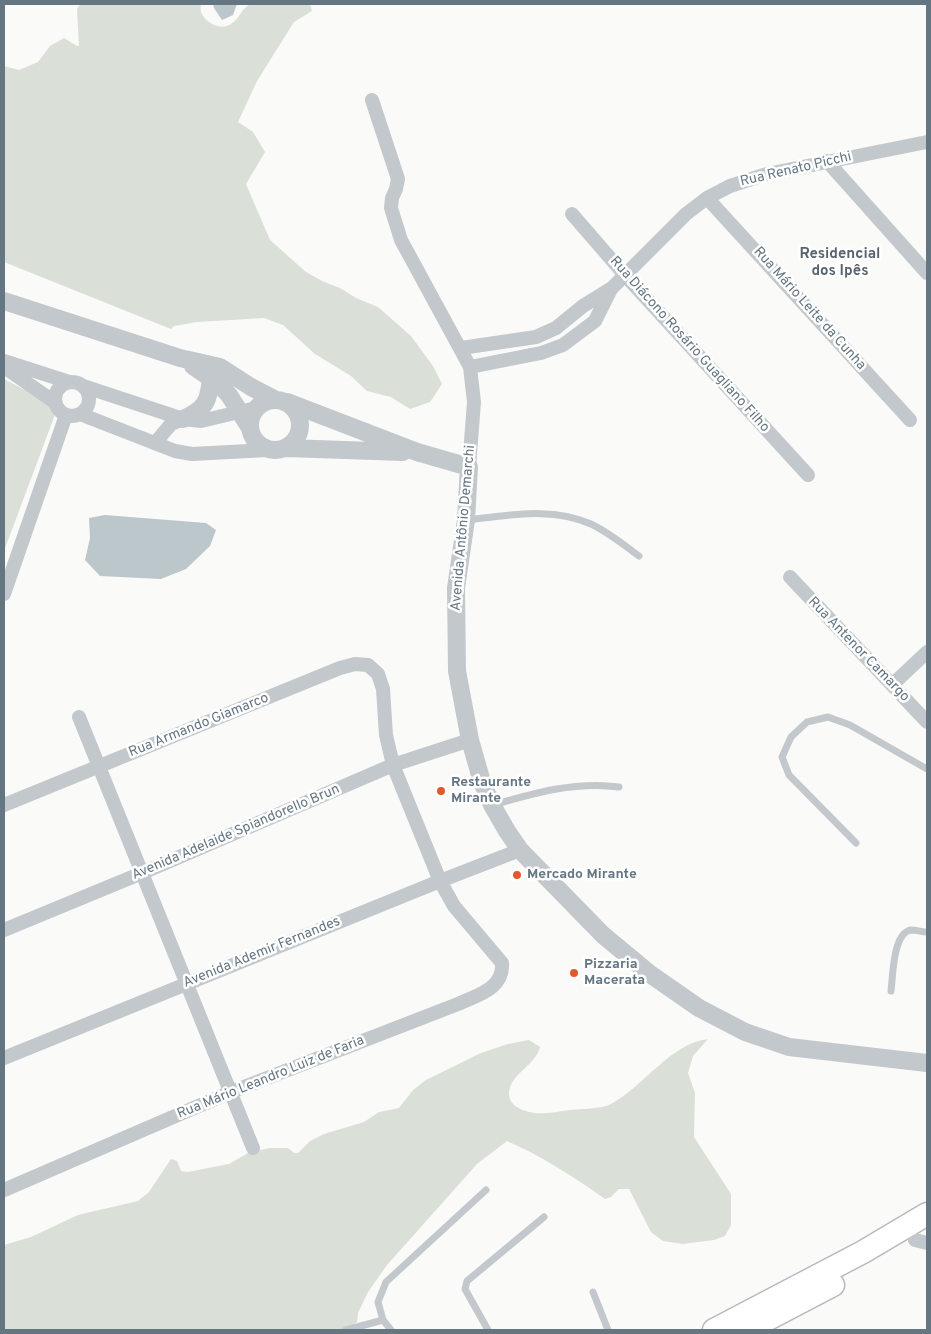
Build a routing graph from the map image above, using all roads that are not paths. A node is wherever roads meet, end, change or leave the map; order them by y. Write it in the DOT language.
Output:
graph roads {
  1 [pos="372,100"];
  2 [pos="927,142"];
  3 [pos="827,161"];
  4 [pos="707,198"];
  5 [pos="572,214"];
  6 [pos="927,273"];
  7 [pos="624,274"];
  8 [pos="612,288"];
  9 [pos="4,301"];
  10 [pos="461,348"];
  11 [pos="180,358"];
  12 [pos="4,361"];
  13 [pos="4,367"];
  14 [pos="470,367"];
  15 [pos="211,377"];
  16 [pos="76,384"];
  17 [pos="282,401"];
  18 [pos="56,403"];
  19 [pos="256,408"];
  20 [pos="239,412"];
  21 [pos="73,414"];
  22 [pos="183,419"];
  23 [pos="910,420"];
  24 [pos="250,428"];
  25 [pos="155,443"];
  26 [pos="286,448"];
  27 [pos="268,450"];
  28 [pos="417,452"];
  29 [pos="469,467"];
  30 [pos="808,475"];
  31 [pos="466,520"];
  32 [pos="639,556"];
  33 [pos="790,577"];
  34 [pos="4,594"];
  35 [pos="927,652"];
  36 [pos="892,684"];
  37 [pos="79,717"];
  38 [pos="927,722"];
  39 [pos="470,740"];
  40 [pos="393,765"];
  41 [pos="99,766"];
  42 [pos="927,769"];
  43 [pos="619,787"];
  44 [pos="4,805"];
  45 [pos="492,805"];
  46 [pos="856,843"];
  47 [pos="520,850"];
  48 [pos="142,873"];
  49 [pos="440,881"];
  50 [pos="4,930"];
  51 [pos="927,932"];
  52 [pos="187,984"];
  53 [pos="891,991"];
  54 [pos="4,1058"];
  55 [pos="927,1063"];
  56 [pos="231,1092"];
  57 [pos="253,1148"];
  58 [pos="4,1190"];
  59 [pos="486,1190"];
  60 [pos="927,1214"];
  61 [pos="544,1217"];
  62 [pos="923,1238"];
  63 [pos="593,1292"];
  64 [pos="383,1320"];
  65 [pos="757,1328"];
  66 [pos="346,1330"];
  67 [pos="391,1330"];
  68 [pos="488,1330"];
  69 [pos="608,1330"];
  70 [pos="714,1330"];
  1 -- 10 [label="street, Avenida Antônio Demarchi"];
  2 -- 3 [label="street, Rua Renato Picchi"];
  3 -- 4 [label="street, Rua Renato Picchi"];
  3 -- 6 [label="street"];
  4 -- 7 [label="street, Rua Renato Picchi"];
  4 -- 23 [label="street, Rua Mário Leite da Cunha"];
  5 -- 7 [label="street, Rua Diácono Rosário Guagliano Filho"];
  7 -- 8 [label="street, Rua Renato Picchi"];
  7 -- 30 [label="street, Rua Diácono Rosário Guagliano Filho"];
  8 -- 10 [label="street, Rua Renato Picchi"];
  8 -- 14 [label="street, Rua Renato Picchi"];
  9 -- 11 [label="street"];
  10 -- 14 [label="street, Avenida Antônio Demarchi"];
  11 -- 15 [label="street"];
  11 -- 17 [label="street"];
  12 -- 16 [label="street"];
  13 -- 18 [label="street"];
  14 -- 29 [label="street, Avenida Antônio Demarchi"];
  15 -- 20 [label="street"];
  15 -- 22 [label="street"];
  16 -- 18 [label="street"];
  16 -- 21 [label="street"];
  16 -- 22 [label="street"];
  17 -- 19 [label="street"];
  17 -- 26 [label="street"];
  17 -- 28 [label="street"];
  18 -- 21 [label="street"];
  19 -- 20 [label="street"];
  19 -- 24 [label="street"];
  20 -- 22 [label="street"];
  20 -- 24 [label="street"];
  21 -- 25 [label="street"];
  21 -- 34 [label="street"];
  22 -- 25 [label="street"];
  24 -- 27 [label="street"];
  25 -- 27 [label="street"];
  26 -- 27 [label="street"];
  26 -- 28 [label="street"];
  28 -- 29 [label="street"];
  29 -- 31 [label="street, Avenida Antônio Demarchi"];
  31 -- 32 [label="lane"];
  31 -- 39 [label="street, Avenida Antônio Demarchi"];
  33 -- 36 [label="street, Rua Antenor Camargo"];
  35 -- 36 [label="street"];
  36 -- 38 [label="street, Rua Antenor Camargo"];
  37 -- 41 [label="street"];
  39 -- 40 [label="street, Avenida Adelaide Spiandorello Brun"];
  39 -- 45 [label="street, Avenida Antônio Demarchi"];
  40 -- 41 [label="street, Rua Armando Giamarco"];
  40 -- 48 [label="street, Avenida Adelaide Spiandorello Brun"];
  40 -- 49 [label="street"];
  41 -- 44 [label="street, Rua Armando Giamarco"];
  41 -- 48 [label="street"];
  42 -- 46 [label="lane"];
  43 -- 45 [label="lane"];
  45 -- 47 [label="street, Avenida Antônio Demarchi"];
  47 -- 49 [label="street, Avenida Ademir Fernandes"];
  47 -- 55 [label="street, Avenida Antônio Demarchi"];
  48 -- 50 [label="street, Avenida Adelaide Spiandorello Brun"];
  48 -- 52 [label="street"];
  49 -- 52 [label="street, Avenida Ademir Fernandes"];
  49 -- 56 [label="street, Rua Mário Leandro Luiz de Faria"];
  51 -- 53 [label="lane"];
  52 -- 54 [label="street, Avenida Ademir Fernandes"];
  52 -- 56 [label="street"];
  56 -- 57 [label="street"];
  56 -- 58 [label="street, Rua Mário Leandro Luiz de Faria"];
  59 -- 64 [label="lane"];
  60 -- 70 [label="main road"];
  61 -- 68 [label="lane"];
  62 -- 65 [label="main road"];
  63 -- 69 [label="lane"];
  64 -- 66 [label="lane"];
  64 -- 67 [label="lane"];
}
